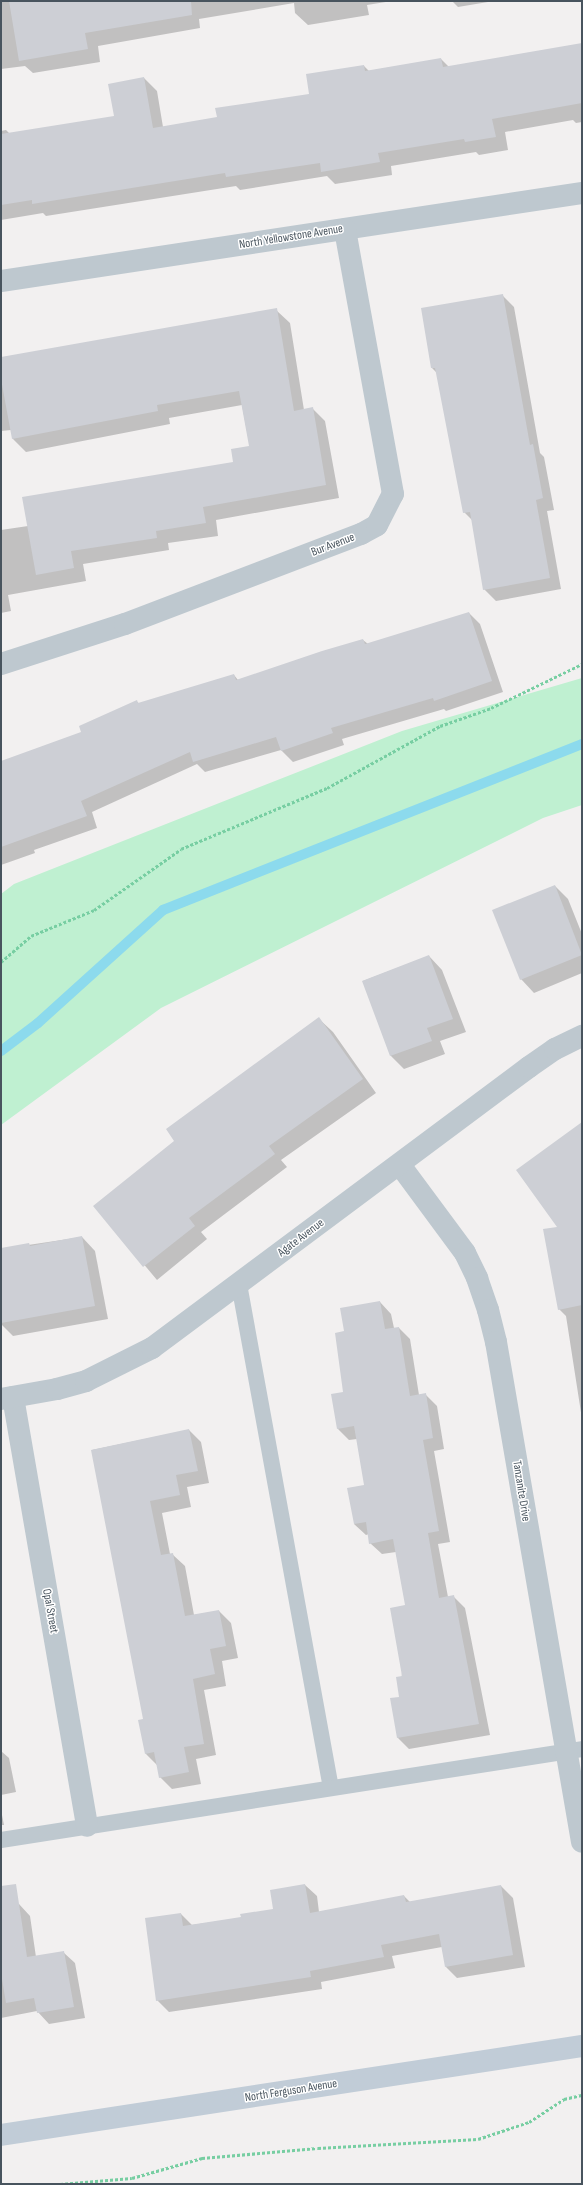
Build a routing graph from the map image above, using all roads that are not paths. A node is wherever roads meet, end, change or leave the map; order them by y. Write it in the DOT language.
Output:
graph roads {
  1 [pos="582,193"];
  2 [pos="345,229"];
  3 [pos="1,282"];
  4 [pos="1,664"];
  5 [pos="582,1036"];
  6 [pos="400,1165"];
  7 [pos="239,1284"];
  8 [pos="7,1398"];
  9 [pos="573,1750"];
  10 [pos="331,1788"];
  11 [pos="87,1826"];
  12 [pos="1,1840"];
  13 [pos="582,1842"];
  14 [pos="582,2046"];
  15 [pos="1,2135"];
  1 -- 2 [label="street, North Yellowstone Avenue"];
  2 -- 3 [label="street, North Yellowstone Avenue"];
  2 -- 4 [label="street, Bur Avenue"];
  5 -- 6 [label="street, Agate Avenue"];
  6 -- 7 [label="street, Agate Avenue"];
  6 -- 9 [label="street, Tanzanite Drive"];
  7 -- 8 [label="street, Agate Avenue"];
  7 -- 10 [label="lane"];
  8 -- 11 [label="street, Opal Street"];
  9 -- 10 [label="lane"];
  9 -- 13 [label="street, Tanzanite Drive"];
  10 -- 11 [label="lane"];
  11 -- 12 [label="lane"];
  14 -- 15 [label="street, North Ferguson Avenue"];
}
